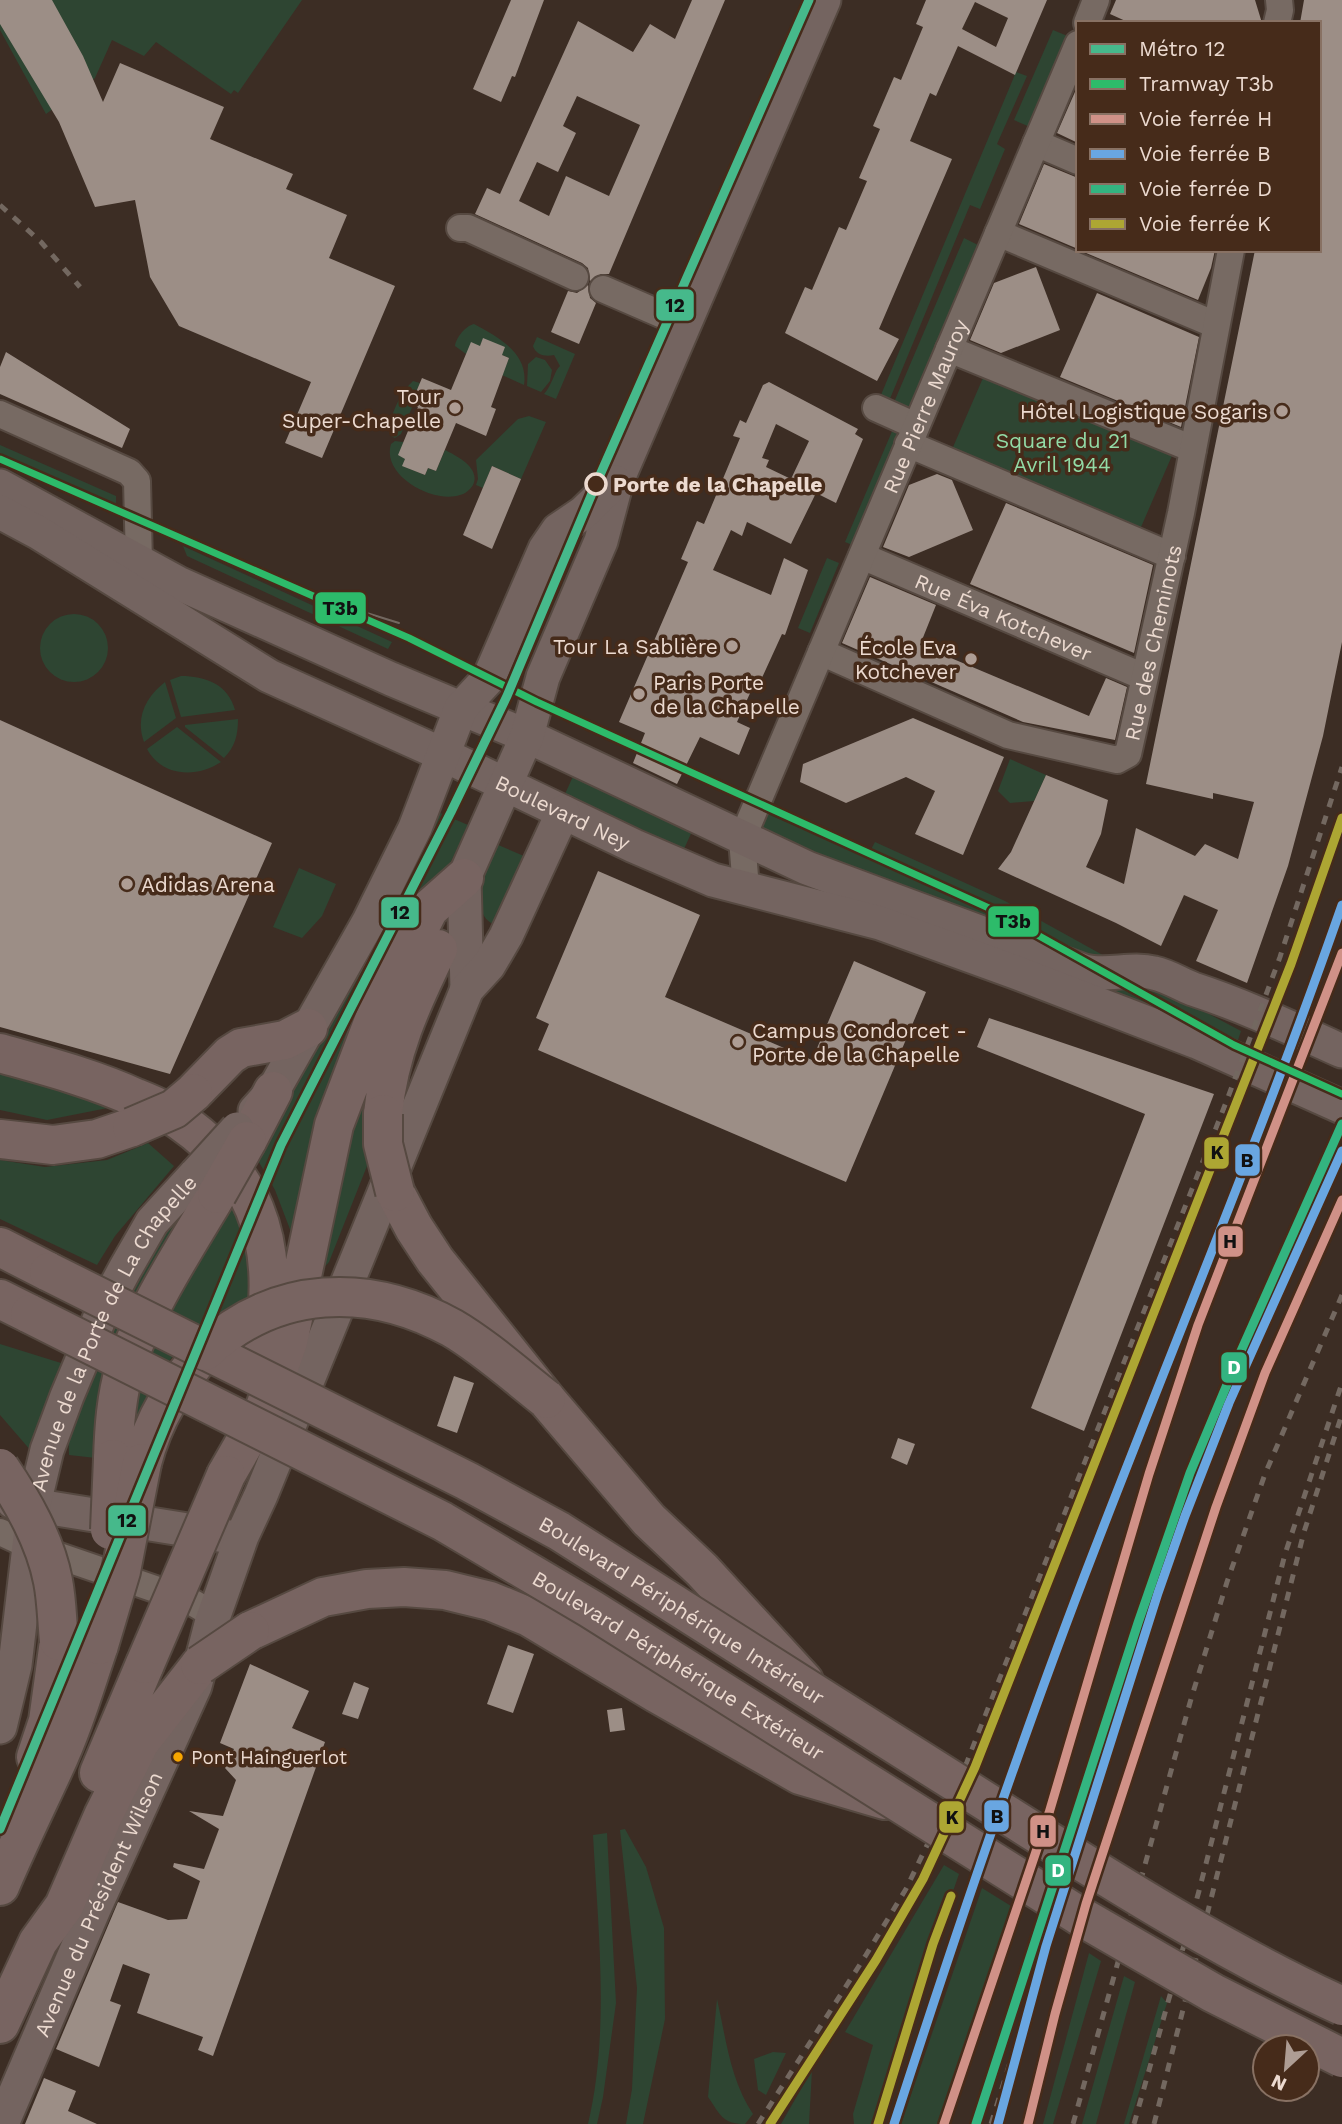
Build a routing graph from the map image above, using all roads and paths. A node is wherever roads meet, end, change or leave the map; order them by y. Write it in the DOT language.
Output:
graph roads {
  1 [pos="824,0"];
  2 [pos="1096,0"];
  3 [pos="1279,0"];
  4 [pos="1088,21"];
  5 [pos="1277,21"];
  6 [pos="1076,49"];
  7 [pos="1036,143"];
  8 [pos="1076,160"];
  9 [pos="460,228"];
  10 [pos="998,233"];
  11 [pos="1231,252"];
  12 [pos="575,277"];
  13 [pos="603,289"];
  14 [pos="1216,325"];
  15 [pos="685,326"];
  16 [pos="949,349"];
  17 [pos="876,408"];
  18 [pos="0,414"];
  19 [pos="912,435"];
  20 [pos="1193,449"];
  21 [pos="617,481"];
  22 [pos="0,486"];
  23 [pos="0,512"];
  24 [pos="862,556"];
  25 [pos="1172,556"];
  26 [pos="139,563"];
  27 [pos="821,652"];
  28 [pos="1144,677"];
  29 [pos="461,708"];
  30 [pos="527,736"];
  31 [pos="444,755"];
  32 [pos="506,784"];
  33 [pos="563,812"];
  34 [pos="742,839"];
  35 [pos="464,878"];
  36 [pos="746,889"];
  37 [pos="1190,988"];
  38 [pos="467,989"];
  39 [pos="1085,999"];
  40 [pos="308,1028"];
  41 [pos="1342,1051"];
  42 [pos="0,1053"];
  43 [pos="1342,1068"];
  44 [pos="274,1091"];
  45 [pos="1342,1107"];
  46 [pos="1342,1124"];
  47 [pos="0,1139"];
  48 [pos="206,1184"];
  49 [pos="0,1247"];
  50 [pos="14,1317"];
  51 [pos="546,1399"];
  52 [pos="127,1461"];
  53 [pos="0,1468"];
  54 [pos="226,1475"];
  55 [pos="0,1500"];
  56 [pos="34,1504"];
  57 [pos="0,1532"];
  58 [pos="242,1536"];
  59 [pos="28,1555"];
  60 [pos="210,1628"];
  61 [pos="820,1698"];
  62 [pos="0,1727"];
  63 [pos="908,1806"];
  64 [pos="22,1835"];
  65 [pos="0,1886"];
  66 [pos="38,1942"];
  67 [pos="1342,2006"];
  68 [pos="0,2024"];
  69 [pos="1342,2058"];
  70 [pos="2,2124"];
  1 -- 15 [label="main road"];
  2 -- 4 [label="street"];
  3 -- 5 [label="street"];
  6 -- 7 [label="street, Rue Pierre Mauroy"];
  7 -- 8 [label="street"];
  7 -- 10 [label="street, Rue Pierre Mauroy"];
  9 -- 12 [label="street"];
  10 -- 14 [label="street"];
  10 -- 16 [label="street, Rue Pierre Mauroy"];
  11 -- 14 [label="street, Rue des Cheminots"];
  13 -- 15 [label="street"];
  14 -- 20 [label="street, Rue des Cheminots"];
  15 -- 21 [label="main road"];
  16 -- 19 [label="street, Rue Pierre Mauroy"];
  16 -- 20 [label="street"];
  17 -- 19 [label="street"];
  18 -- 26 [label="street"];
  19 -- 24 [label="street, Rue Pierre Mauroy"];
  19 -- 25 [label="street"];
  20 -- 25 [label="street, Rue des Cheminots"];
  21 -- 29 [label="main road"];
  21 -- 30 [label="main road"];
  22 -- 26 [label="main road"];
  23 -- 31 [label="main road, Boulevard Ney"];
  24 -- 27 [label="street, Rue Pierre Mauroy"];
  24 -- 28 [label="street, Rue Éva Kotchever"];
  25 -- 28 [label="street, Rue des Cheminots"];
  26 -- 29 [label="main road"];
  27 -- 28 [label="street, Rue des Cheminots"];
  27 -- 34 [label="street, Rue Pierre Mauroy"];
  29 -- 30 [label="main road"];
  29 -- 31 [label="main road"];
  30 -- 32 [label="main road"];
  30 -- 34 [label="main road"];
  31 -- 32 [label="main road, Boulevard Ney"];
  31 -- 40 [label="main road"];
  32 -- 33 [label="main road, Boulevard Ney"];
  32 -- 35 [label="main road"];
  33 -- 36 [label="main road, Boulevard Ney"];
  33 -- 38 [label="main road"];
  34 -- 36 [label="street"];
  34 -- 37 [label="main road"];
  35 -- 38 [label="main road"];
  35 -- 51 [label="highway, bridge"];
  35 -- 54 [label="highway"];
  36 -- 39 [label="main road, Boulevard Ney"];
  37 -- 41 [label="main road"];
  37 -- 43 [label="main road"];
  38 -- 58 [label="main road"];
  39 -- 45 [label="main road, Boulevard Ney"];
  39 -- 46 [label="main road, Boulevard Ney"];
  40 -- 44 [label="main road"];
  40 -- 47 [label="highway, bridge"];
  42 -- 54 [label="highway"];
  44 -- 48 [label="highway, bridge"];
  48 -- 52 [label="highway"];
  48 -- 56 [label="main road, Avenue de la Porte de La Chapelle"];
  49 -- 61 [label="highway, Boulevard Périphérique Intérieur, bridge"];
  50 -- 63 [label="highway, Boulevard Périphérique Extérieur, bridge"];
  51 -- 52 [label="highway, bridge"];
  51 -- 61 [label="highway, bridge"];
  52 -- 64 [label="highway, bridge"];
  53 -- 64 [label="highway, bridge"];
  54 -- 66 [label="highway, bridge"];
  55 -- 56 [label="main road"];
  56 -- 58 [label="main road"];
  56 -- 59 [label="main road, Avenue de la Porte de La Chapelle"];
  57 -- 59 [label="street"];
  58 -- 60 [label="main road"];
  59 -- 60 [label="street"];
  59 -- 62 [label="main road"];
  60 -- 70 [label="main road, Avenue du Président Wilson"];
  61 -- 67 [label="highway, Boulevard Périphérique Intérieur, bridge"];
  63 -- 66 [label="highway, bridge"];
  63 -- 69 [label="highway, Boulevard Périphérique Extérieur, bridge"];
  64 -- 65 [label="highway"];
  66 -- 68 [label="highway"];
}
